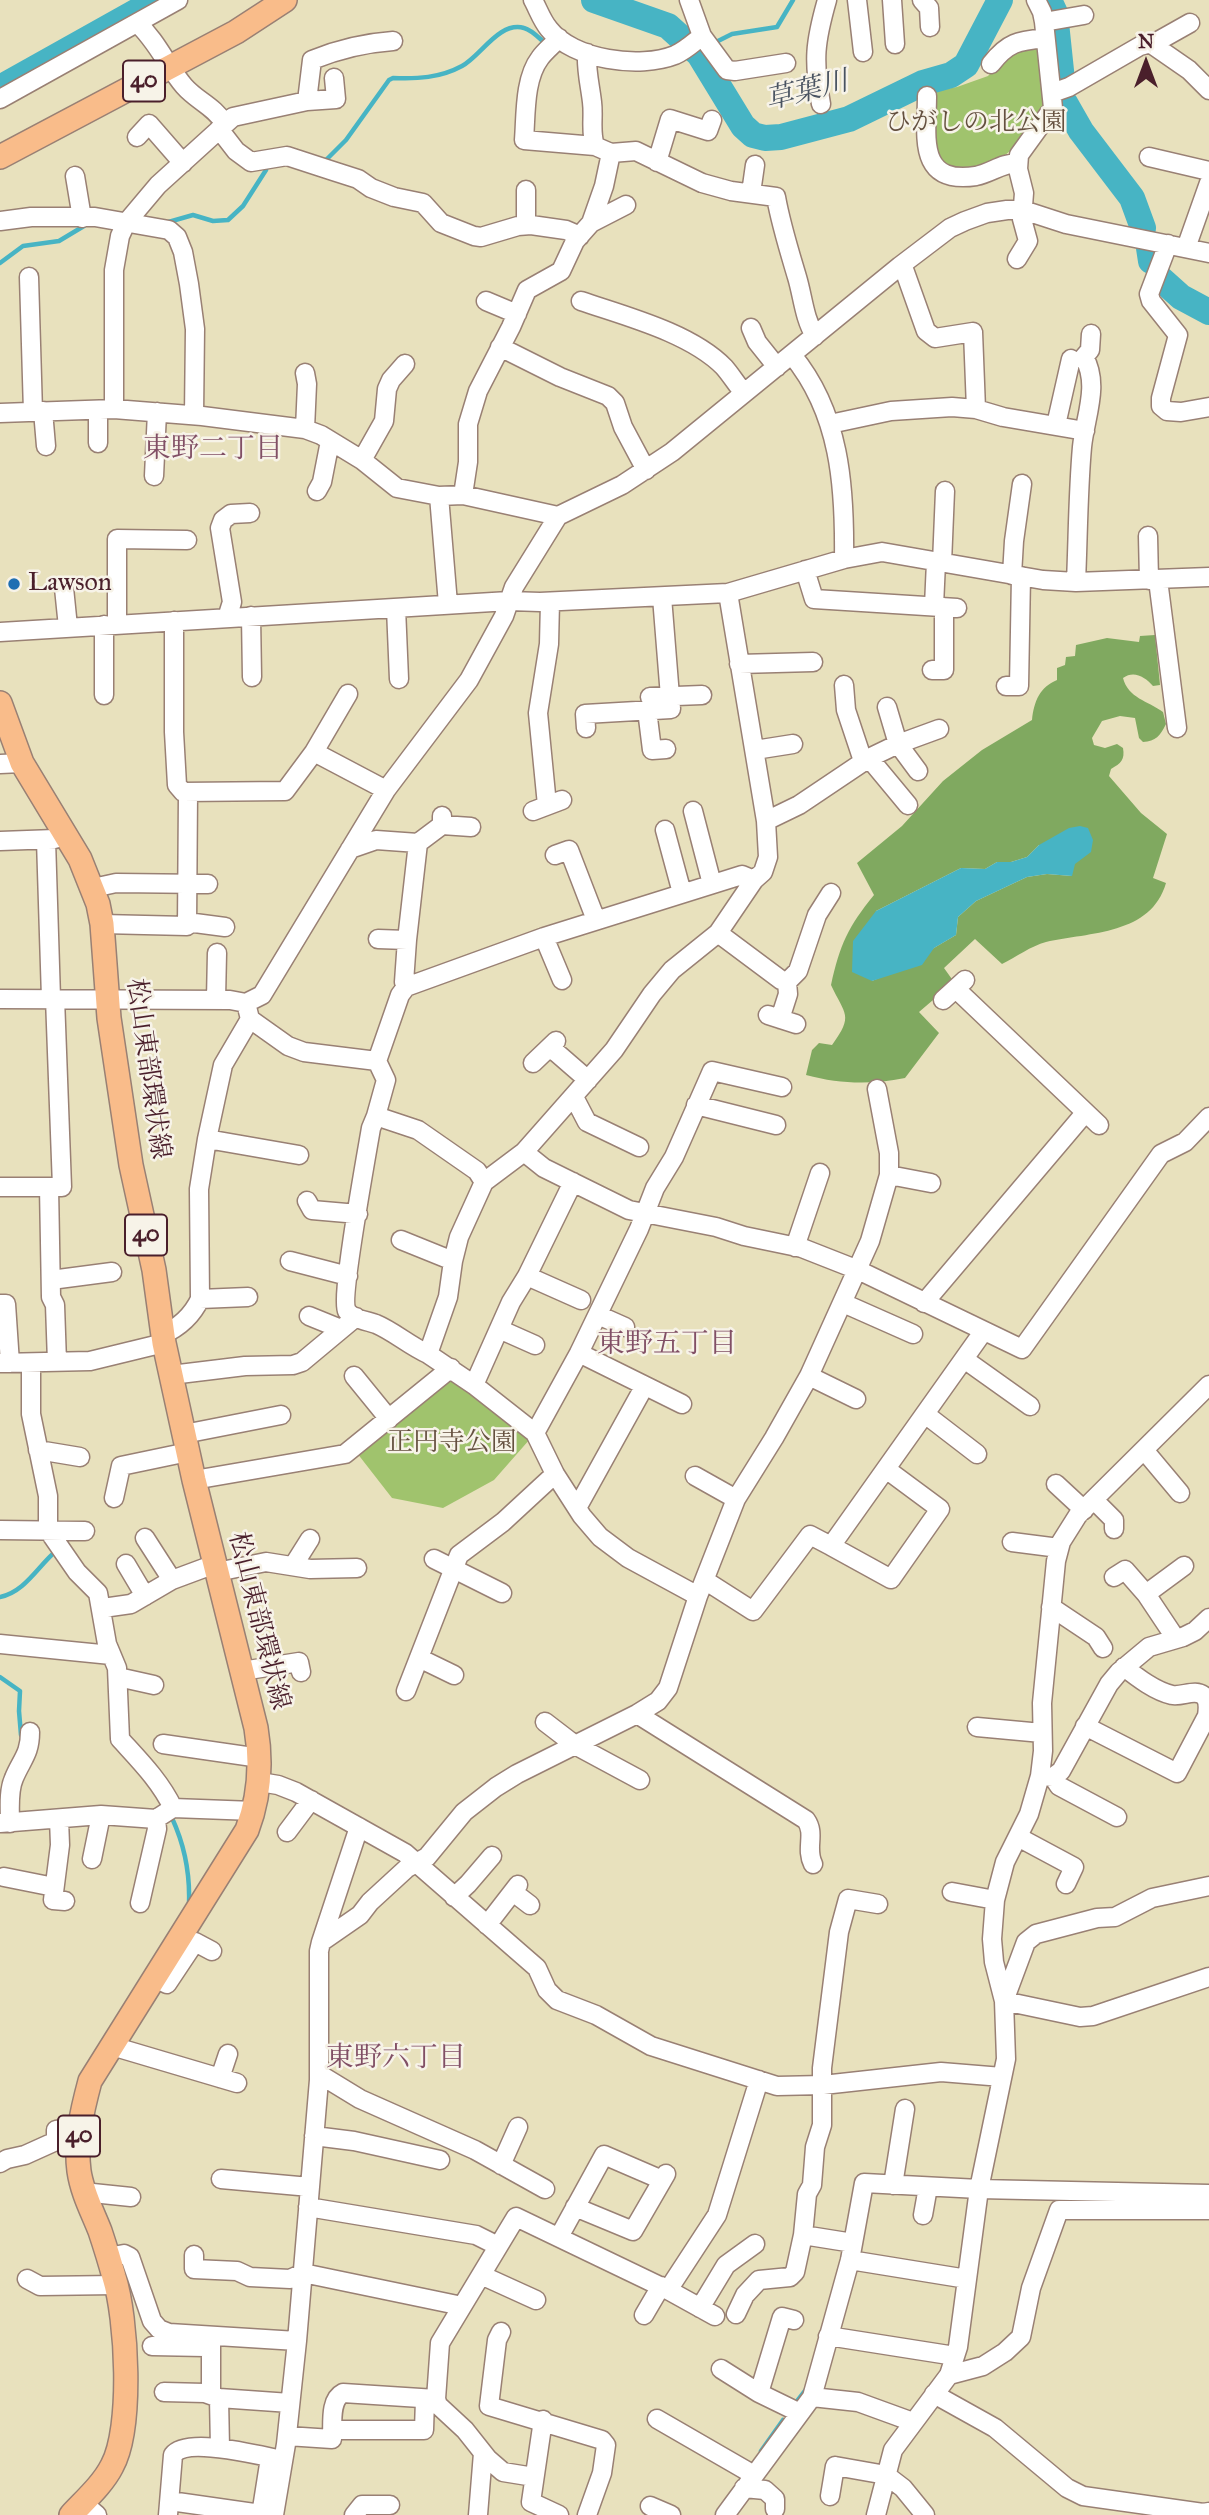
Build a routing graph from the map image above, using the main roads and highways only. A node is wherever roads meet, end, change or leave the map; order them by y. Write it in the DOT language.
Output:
graph roads {
  1 [pos="285,0"];
  2 [pos="0,158"];
  3 [pos="0,702"];
  4 [pos="11,763"];
  5 [pos="84,2511"];
  1 -- 2 [label="main road, 40"];
  3 -- 4 [label="main road, 松山東部環状線 / 40"];
  4 -- 5 [label="main road, 松山東部環状線 / 40"];
}
